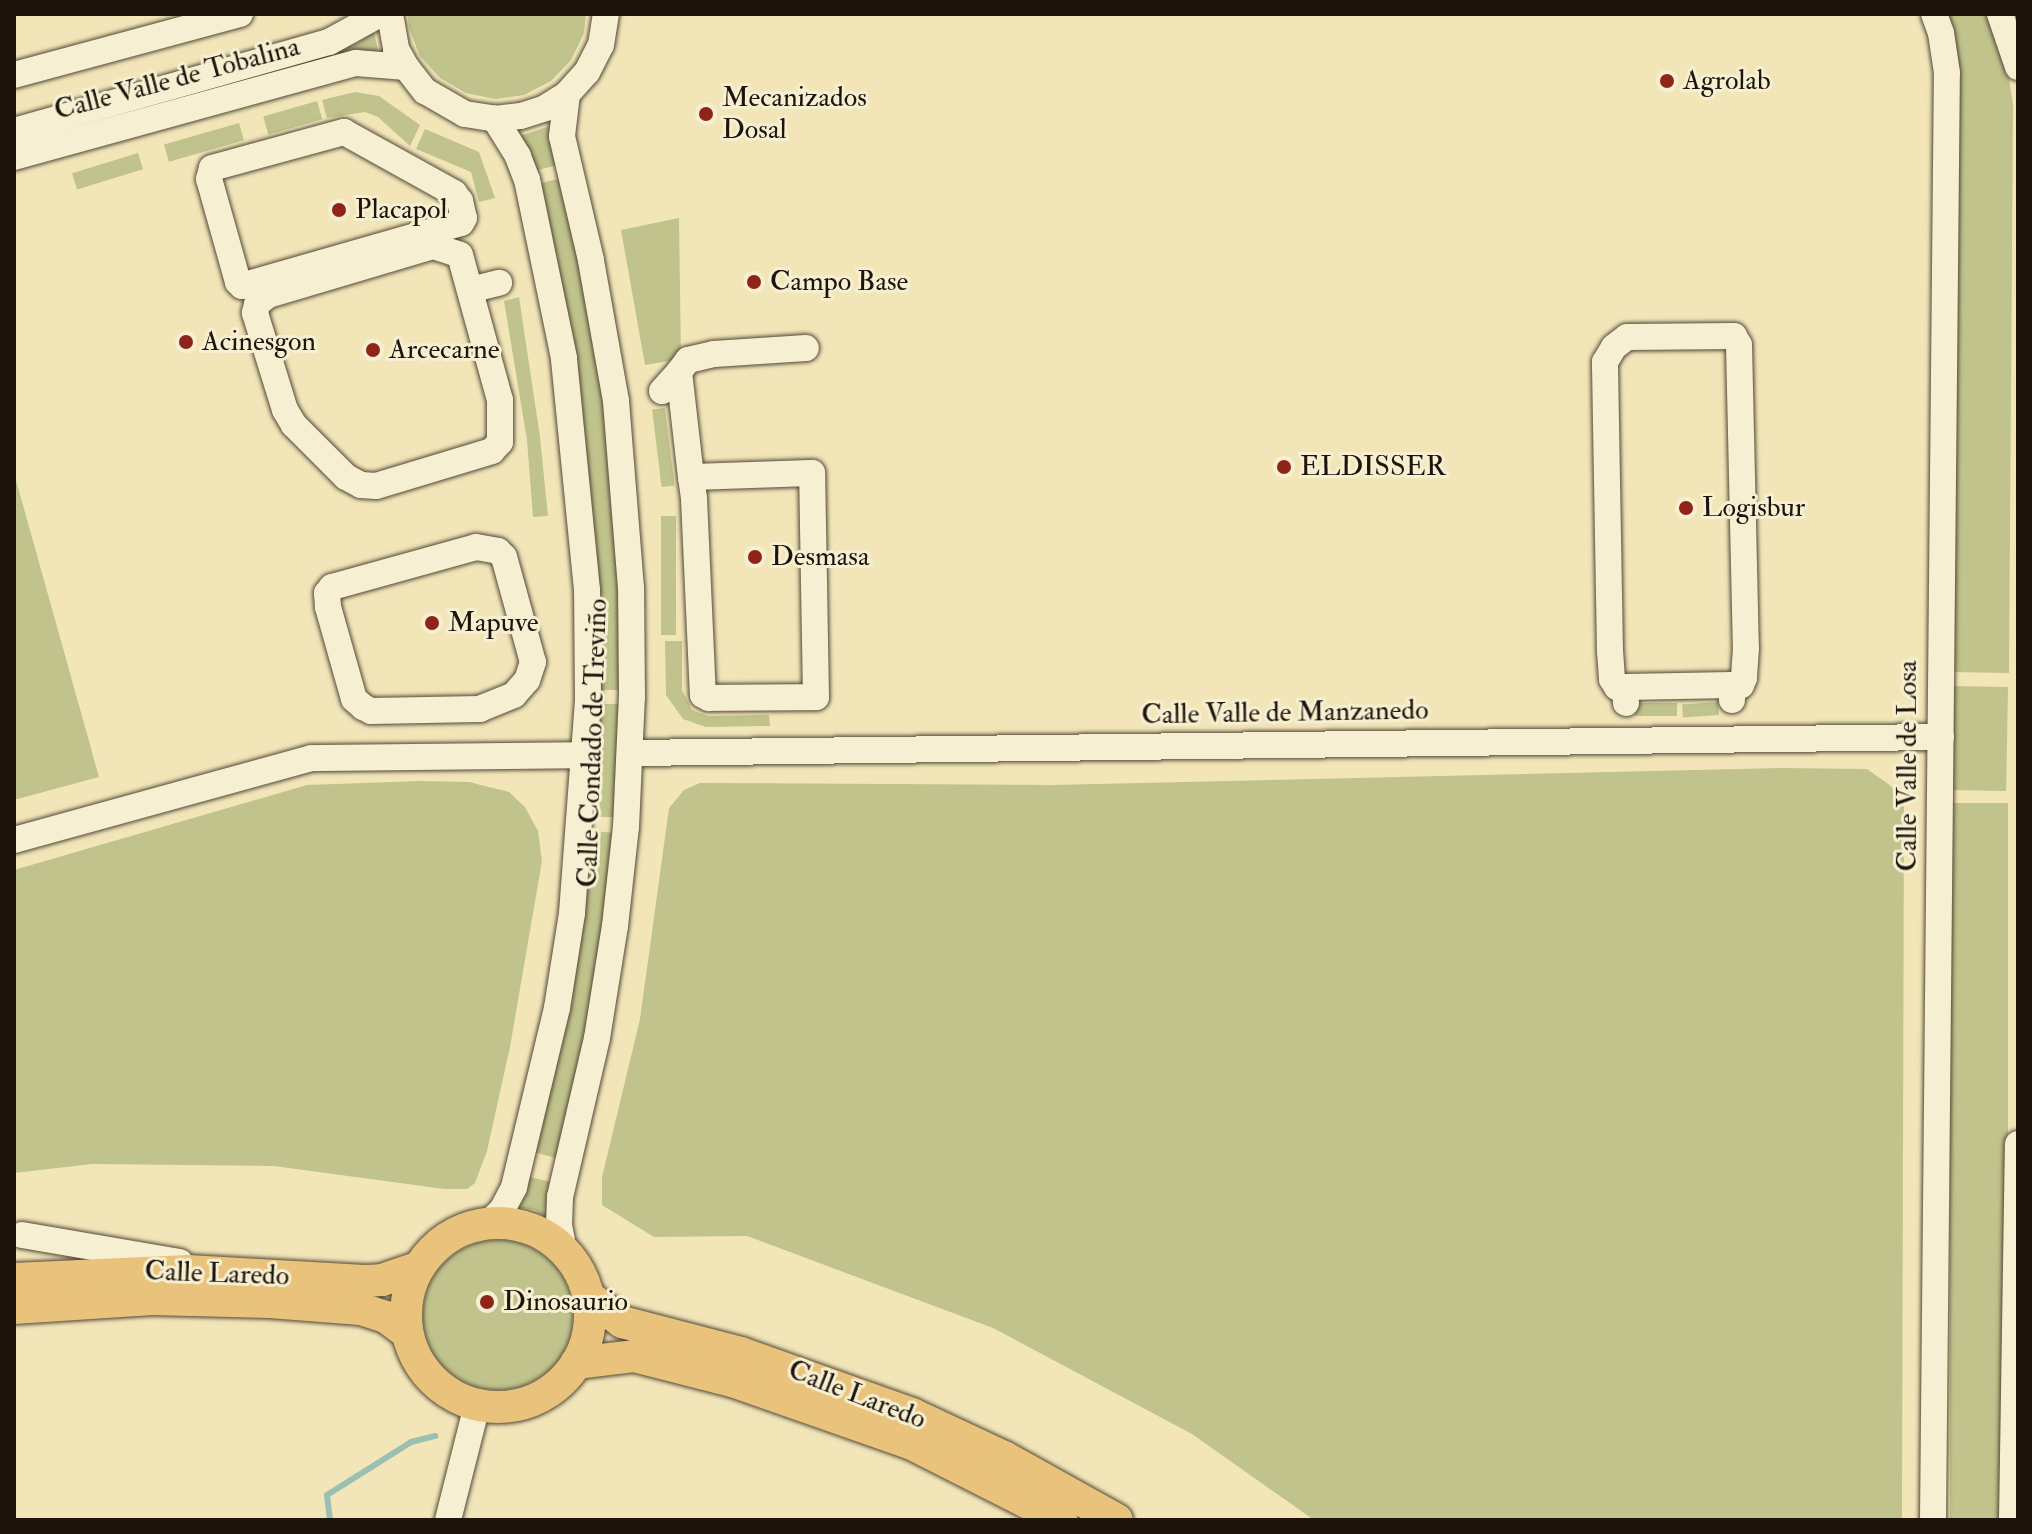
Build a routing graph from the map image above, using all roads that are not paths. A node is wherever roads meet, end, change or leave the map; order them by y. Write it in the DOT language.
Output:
graph roads {
  1 [pos="240,14"];
  2 [pos="380,14"];
  3 [pos="390,14"];
  4 [pos="607,14"];
  5 [pos="1934,14"];
  6 [pos="2000,14"];
  7 [pos="406,67"];
  8 [pos="2018,67"];
  9 [pos="14,75"];
  10 [pos="567,94"];
  11 [pos="495,119"];
  12 [pos="14,131"];
  13 [pos="14,157"];
  14 [pos="472,213"];
  15 [pos="499,283"];
  16 [pos="470,290"];
  17 [pos="806,348"];
  18 [pos="687,492"];
  19 [pos="1732,694"];
  20 [pos="391,714"];
  21 [pos="1941,737"];
  22 [pos="630,753"];
  23 [pos="586,755"];
  24 [pos="14,840"];
  25 [pos="2018,1144"];
  26 [pos="489,1223"];
  27 [pos="22,1235"];
  28 [pos="564,1251"];
  29 [pos="419,1267"];
  30 [pos="227,1272"];
  31 [pos="14,1279"];
  32 [pos="588,1296"];
  33 [pos="14,1308"];
  34 [pos="407,1333"];
  35 [pos="576,1363"];
  36 [pos="477,1405"];
  37 [pos="448,1520"];
  38 [pos="1062,1520"];
  39 [pos="1117,1520"];
  40 [pos="1933,1520"];
  41 [pos="2012,1520"];
  1 -- 9 [label="street"];
  2 -- 12 [label="street, Calle Valle de Tobalina"];
  3 -- 7 [label="street"];
  4 -- 10 [label="street"];
  5 -- 21 [label="street, Calle Valle de Losa"];
  6 -- 8 [label="street"];
  7 -- 11 [label="street"];
  7 -- 13 [label="street, Calle Valle de Tobalina"];
  10 -- 11 [label="street"];
  10 -- 22 [label="street, Calle Condado de Treviño"];
  11 -- 23 [label="street, Calle Condado de Treviño"];
  14 -- 14 [label="street"];
  15 -- 16 [label="street"];
  16 -- 16 [label="street"];
  17 -- 18 [label="street"];
  18 -- 18 [label="street"];
  19 -- 19 [label="street"];
  20 -- 20 [label="street"];
  21 -- 22 [label="street, Calle Valle de Manzanedo"];
  21 -- 40 [label="street, Calle Valle de Losa"];
  22 -- 28 [label="street, Calle Condado de Treviño"];
  23 -- 24 [label="street"];
  23 -- 26 [label="street, Calle Condado de Treviño"];
  25 -- 41 [label="street"];
  26 -- 28 [label="main road"];
  26 -- 29 [label="main road"];
  27 -- 30 [label="street"];
  28 -- 32 [label="main road"];
  29 -- 30 [label="main road, Calle Laredo"];
  29 -- 34 [label="main road"];
  30 -- 31 [label="main road, Calle Laredo"];
  32 -- 35 [label="main road"];
  32 -- 39 [label="main road, Calle Laredo"];
  33 -- 34 [label="main road, Calle Laredo"];
  34 -- 36 [label="main road"];
  35 -- 36 [label="main road"];
  35 -- 38 [label="main road, Calle Laredo"];
  36 -- 37 [label="street"];
}
